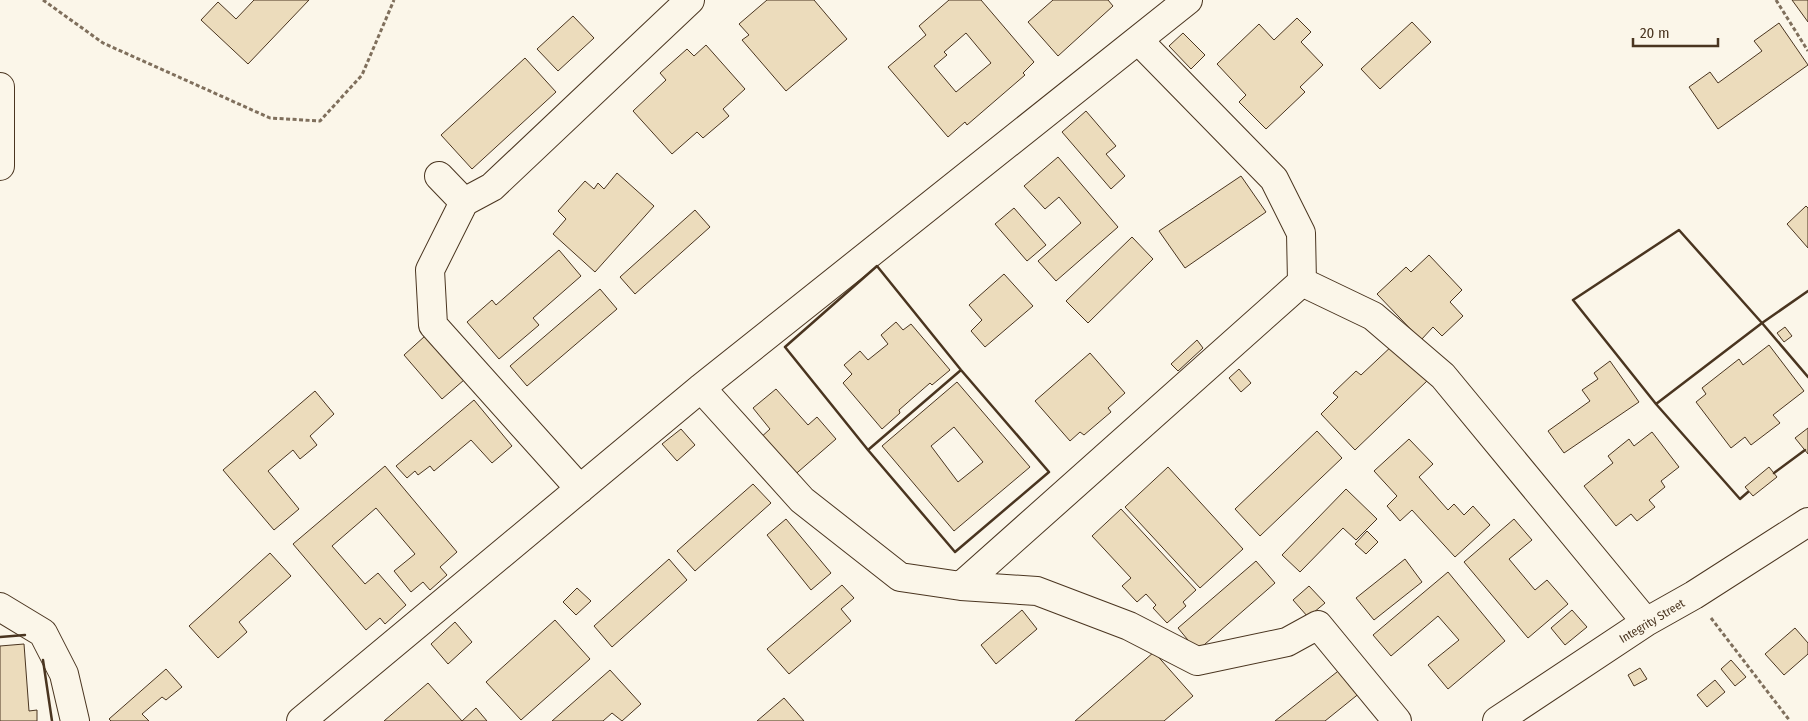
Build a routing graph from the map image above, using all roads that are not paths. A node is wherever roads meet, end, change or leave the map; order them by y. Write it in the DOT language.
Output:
graph roads {
  1 [pos="690,0"];
  2 [pos="1185,1"];
  3 [pos="1139,41"];
  4 [pos="0,87"];
  5 [pos="0,166"];
  6 [pos="439,176"];
  7 [pos="464,202"];
  8 [pos="1302,282"];
  9 [pos="701,388"];
  10 [pos="580,489"];
  11 [pos="1808,522"];
  12 [pos="961,586"];
  13 [pos="0,607"];
  14 [pos="1646,622"];
  15 [pos="75,721"];
  16 [pos="301,721"];
  17 [pos="1397,721"];
  18 [pos="1497,721"];
  1 -- 7 [label="street"];
  2 -- 3 [label="street"];
  3 -- 8 [label="street"];
  3 -- 9 [label="street"];
  4 -- 5 [label="street"];
  6 -- 7 [label="street"];
  7 -- 10 [label="street"];
  8 -- 12 [label="street"];
  8 -- 14 [label="street"];
  9 -- 10 [label="street"];
  9 -- 12 [label="street"];
  10 -- 16 [label="street"];
  11 -- 14 [label="street, Integrity Street"];
  12 -- 17 [label="street"];
  13 -- 15 [label="street"];
  14 -- 18 [label="street, Integrity Street"];
}
